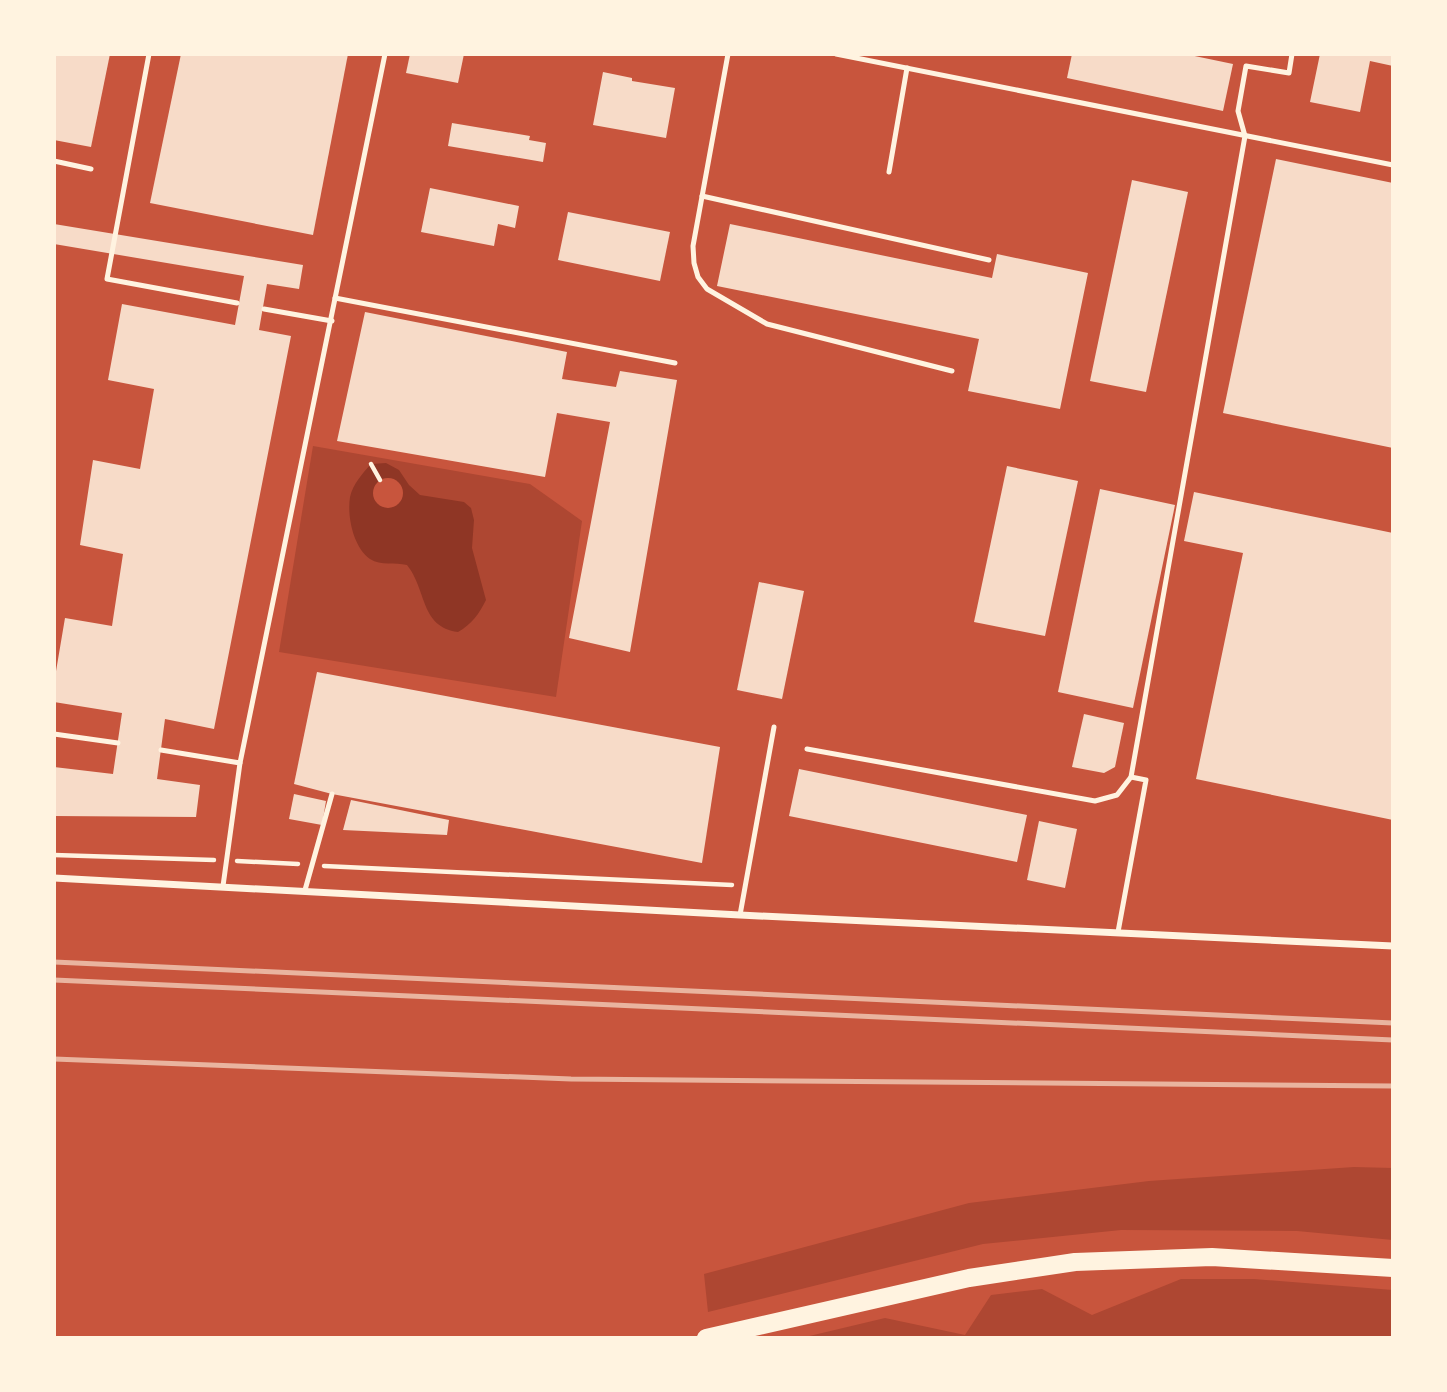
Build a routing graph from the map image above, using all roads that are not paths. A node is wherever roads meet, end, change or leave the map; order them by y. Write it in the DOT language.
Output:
graph roads {
  1 [pos="149,54"];
  2 [pos="385,54"];
  3 [pos="728,54"];
  4 [pos="836,54"];
  5 [pos="1292,54"];
  6 [pos="906,68"];
  7 [pos="1245,136"];
  8 [pos="54,161"];
  9 [pos="1393,164"];
  10 [pos="91,169"];
  11 [pos="889,172"];
  12 [pos="702,196"];
  13 [pos="989,260"];
  14 [pos="335,298"];
  15 [pos="237,303"];
  16 [pos="264,309"];
  17 [pos="332,321"];
  18 [pos="675,363"];
  19 [pos="952,371"];
  20 [pos="774,727"];
  21 [pos="54,734"];
  22 [pos="118,743"];
  23 [pos="807,748"];
  24 [pos="161,750"];
  25 [pos="240,762"];
  26 [pos="1131,777"];
  27 [pos="332,794"];
  28 [pos="54,878"];
  29 [pos="223,886"];
  30 [pos="305,890"];
  31 [pos="740,915"];
  32 [pos="1118,932"];
  33 [pos="1393,946"];
  34 [pos="1393,1268"];
  35 [pos="706,1338"];
  1 -- 15 [label="lane"];
  2 -- 14 [label="lane"];
  3 -- 12 [label="lane"];
  4 -- 6 [label="lane"];
  5 -- 7 [label="lane"];
  6 -- 7 [label="lane"];
  6 -- 11 [label="lane"];
  7 -- 9 [label="lane"];
  7 -- 26 [label="lane"];
  8 -- 10 [label="lane"];
  12 -- 13 [label="lane"];
  12 -- 19 [label="lane"];
  14 -- 17 [label="lane"];
  14 -- 18 [label="lane"];
  16 -- 17 [label="lane"];
  17 -- 25 [label="lane"];
  20 -- 31 [label="lane"];
  21 -- 22 [label="lane"];
  23 -- 26 [label="lane"];
  24 -- 25 [label="lane"];
  25 -- 29 [label="lane"];
  26 -- 32 [label="lane"];
  27 -- 30 [label="lane"];
  28 -- 29 [label="street"];
  29 -- 30 [label="street"];
  30 -- 31 [label="street"];
  31 -- 32 [label="street"];
  32 -- 33 [label="street"];
  34 -- 35 [label="main road"];
}
